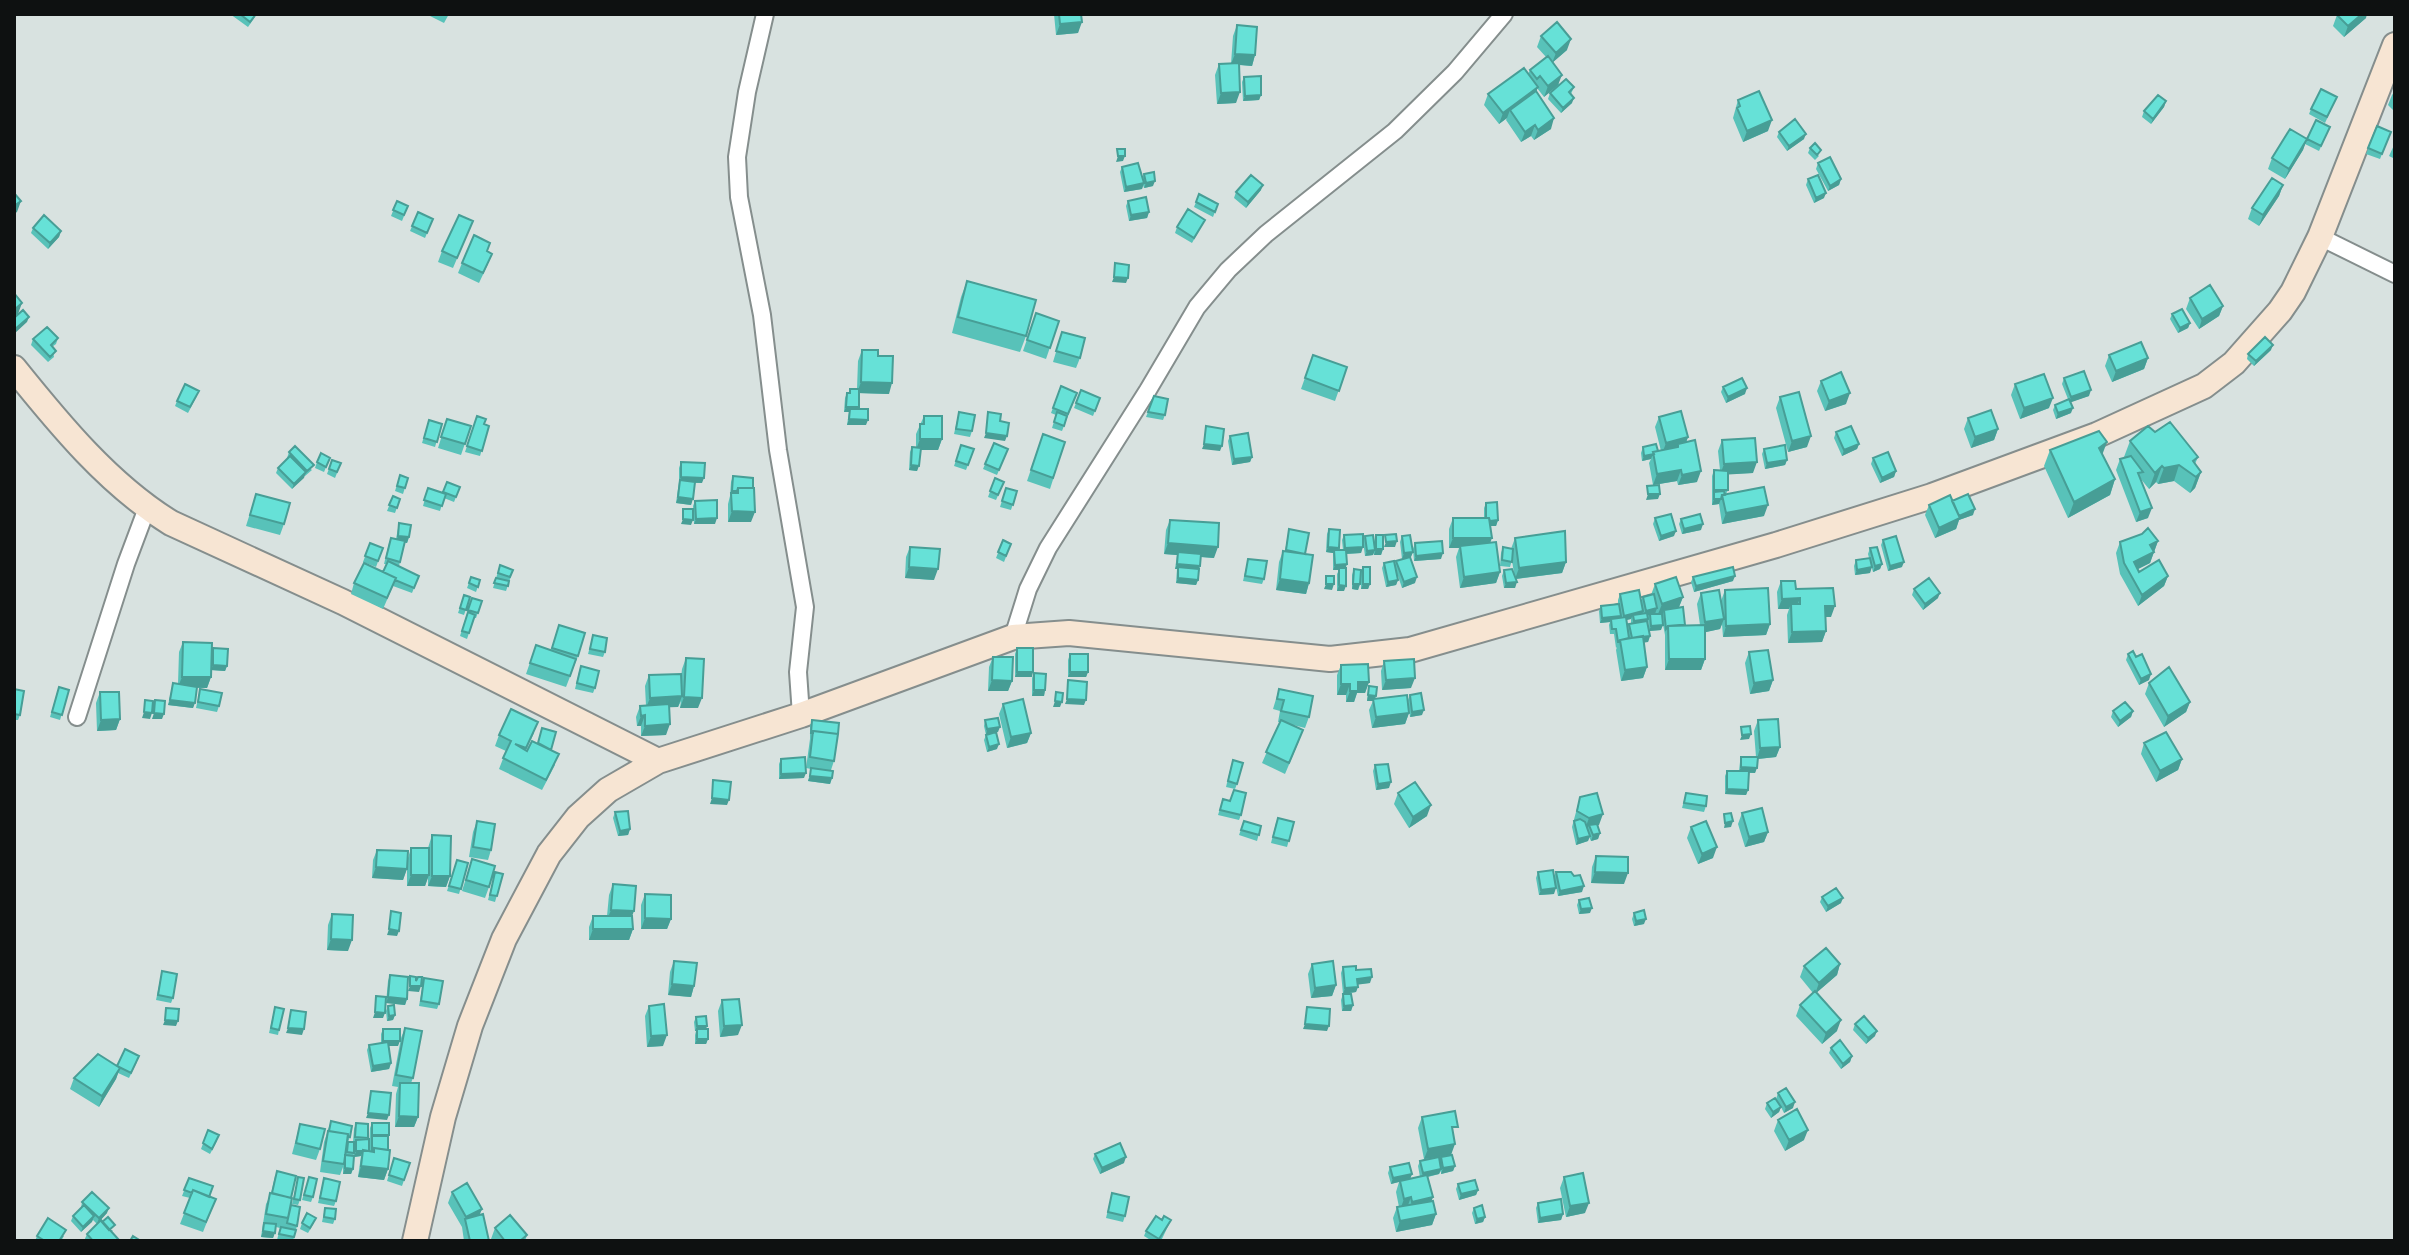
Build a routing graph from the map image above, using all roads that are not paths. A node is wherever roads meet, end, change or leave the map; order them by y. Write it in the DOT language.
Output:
graph roads {
  1 [pos="765,14"];
  2 [pos="1504,14"];
  3 [pos="2395,45"];
  4 [pos="2320,237"];
  5 [pos="2395,274"];
  6 [pos="14,368"];
  7 [pos="147,508"];
  8 [pos="1013,637"];
  9 [pos="801,715"];
  10 [pos="77,717"];
  11 [pos="658,761"];
  12 [pos="415,1241"];
  1 -- 9 [label="street"];
  2 -- 8 [label="street"];
  3 -- 4 [label="main road"];
  4 -- 5 [label="street"];
  4 -- 8 [label="main road"];
  6 -- 7 [label="main road"];
  7 -- 10 [label="street"];
  7 -- 11 [label="main road"];
  8 -- 9 [label="main road"];
  9 -- 11 [label="main road"];
  11 -- 12 [label="main road"];
}
